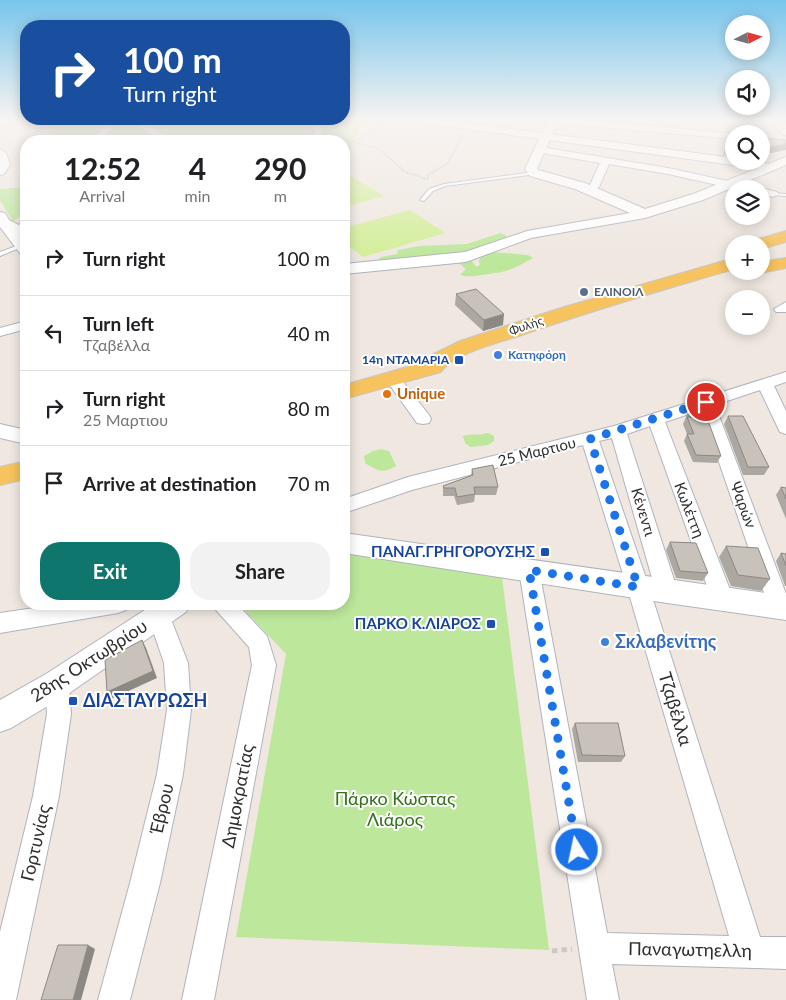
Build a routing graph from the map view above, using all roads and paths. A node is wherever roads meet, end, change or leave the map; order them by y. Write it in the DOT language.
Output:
graph roads {
  1 [pos="399,167"];
  2 [pos="442,167"];
  3 [pos="534,167"];
  4 [pos="603,167"];
  5 [pos="636,167"];
  6 [pos="763,170"];
  7 [pos="533,171"];
  8 [pos="739,180"];
  9 [pos="725,183"];
  10 [pos="725,186"];
  11 [pos="590,190"];
  12 [pos="770,193"];
  13 [pos="773,194"];
  14 [pos="786,195"];
  15 [pos="422,200"];
  16 [pos="645,214"];
  17 [pos="1,221"];
  18 [pos="20,234"];
  19 [pos="786,236"];
  20 [pos="20,240"];
  21 [pos="770,241"];
  22 [pos="786,247"];
  23 [pos="770,252"];
  24 [pos="0,254"];
  25 [pos="725,256"];
  26 [pos="786,263"];
  27 [pos="725,266"];
  28 [pos="770,266"];
  29 [pos="350,268"];
  30 [pos="725,276"];
  31 [pos="613,302"];
  32 [pos="20,327"];
  33 [pos="0,332"];
  34 [pos="392,377"];
  35 [pos="786,377"];
  36 [pos="765,384"];
  37 [pos="350,390"];
  38 [pos="706,402"];
  39 [pos="423,419"];
  40 [pos="656,420"];
  41 [pos="786,428"];
  42 [pos="618,431"];
  43 [pos="0,432"];
  44 [pos="20,436"];
  45 [pos="590,439"];
  46 [pos="20,471"];
  47 [pos="0,476"];
  48 [pos="350,504"];
  49 [pos="350,544"];
  50 [pos="529,570"];
  51 [pos="638,587"];
  52 [pos="667,592"];
  53 [pos="723,600"];
  54 [pos="783,607"];
  55 [pos="81,610"];
  56 [pos="167,610"];
  57 [pos="229,610"];
  58 [pos="0,623"];
  59 [pos="57,684"];
  60 [pos="0,717"];
  61 [pos="594,948"];
  62 [pos="749,951"];
  63 [pos="786,953"];
  64 [pos="0,1000"];
  65 [pos="114,1000"];
  66 [pos="198,1000"];
  67 [pos="603,1000"];
  1 -- 2 [label="path"];
  3 -- 7 [label="street"];
  4 -- 11 [label="street"];
  5 -- 9 [label="street"];
  6 -- 8 [label="street"];
  7 -- 11 [label="street"];
  7 -- 15 [label="lane"];
  10 -- 16 [label="street"];
  11 -- 16 [label="street"];
  12 -- 13 [label="street"];
  13 -- 14 [label="lane"];
  16 -- 29 [label="street"];
  17 -- 18 [label="street"];
  19 -- 21 [label="main road"];
  20 -- 24 [label="lane"];
  22 -- 23 [label="main road"];
  25 -- 31 [label="main road"];
  26 -- 28 [label="main road"];
  27 -- 31 [label="main road, Φυλής"];
  30 -- 31 [label="main road"];
  31 -- 34 [label="main road, Φυλής"];
  32 -- 33 [label="street"];
  34 -- 37 [label="main road, Φυλής"];
  34 -- 39 [label="street"];
  35 -- 36 [label="street, 25 Μαρτιου"];
  36 -- 38 [label="street, 25 Μαρτιου"];
  36 -- 41 [label="street"];
  38 -- 40 [label="street, 25 Μαρτιου"];
  38 -- 54 [label="street, Ψαρών"];
  40 -- 42 [label="street, 25 Μαρτιου"];
  40 -- 53 [label="street, Κωλέττη"];
  42 -- 45 [label="street, 25 Μαρτιου"];
  42 -- 52 [label="street, Κένεντι"];
  43 -- 44 [label="street"];
  45 -- 48 [label="street, 25 Μαρτιου"];
  45 -- 51 [label="street, Τζαβέλλα"];
  46 -- 47 [label="main road"];
  49 -- 50 [label="street"];
  50 -- 51 [label="street"];
  50 -- 61 [label="street"];
  51 -- 52 [label="street"];
  51 -- 62 [label="street, Τζαβέλλα"];
  52 -- 53 [label="street"];
  53 -- 54 [label="street"];
  55 -- 58 [label="street"];
  56 -- 59 [label="street, 28ης Οκτωβρίου"];
  56 -- 65 [label="street, Έβρου"];
  57 -- 66 [label="street, Δημοκρατίας"];
  59 -- 60 [label="street, 28ης Οκτωβρίου"];
  59 -- 64 [label="street, Γορτυνίας"];
  61 -- 62 [label="street, Παναγωτηελλη"];
  61 -- 67 [label="street"];
  62 -- 63 [label="street, Παναγωτηελλη"];
}
